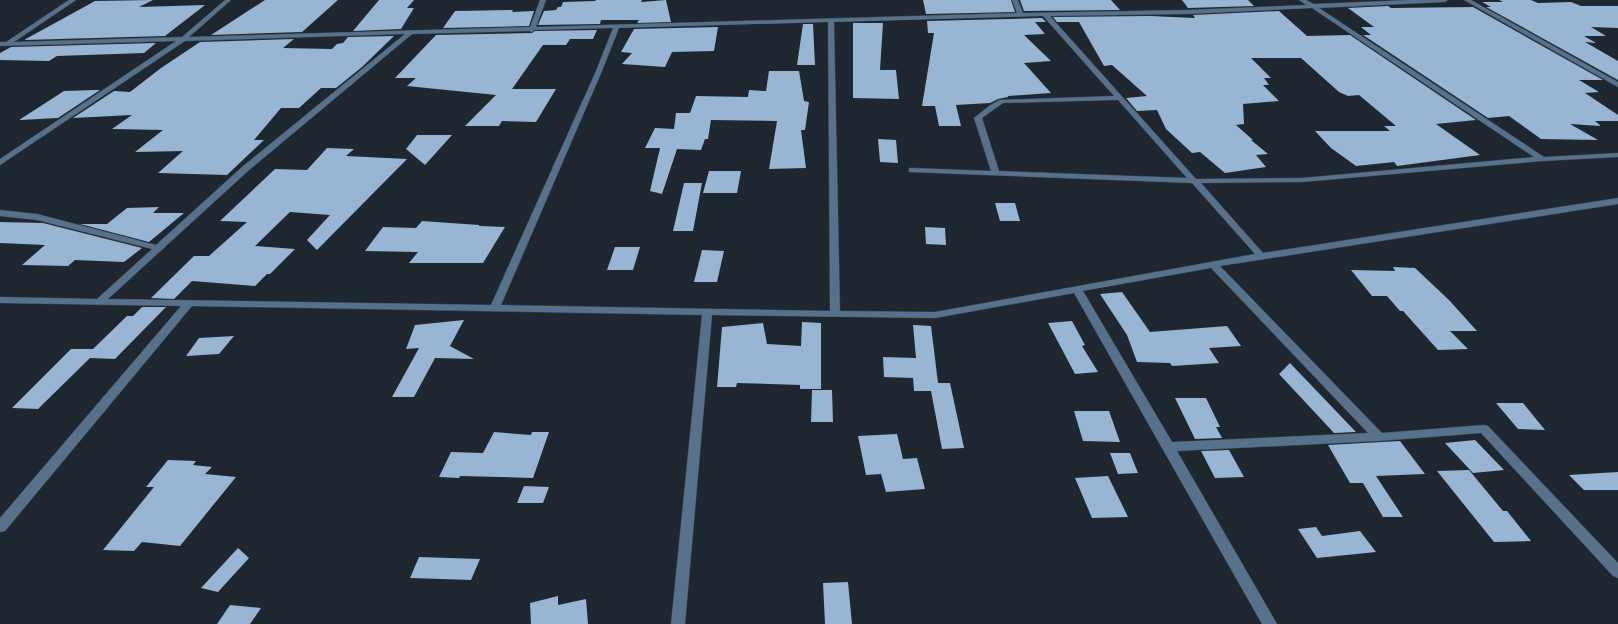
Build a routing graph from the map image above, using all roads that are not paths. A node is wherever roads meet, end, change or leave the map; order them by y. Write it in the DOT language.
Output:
graph roads {
  1 [pos="73,0"];
  2 [pos="228,0"];
  3 [pos="543,0"];
  4 [pos="1014,0"];
  5 [pos="1302,0"];
  6 [pos="1445,0"];
  7 [pos="1467,0"];
  8 [pos="1314,6"];
  9 [pos="1045,14"];
  10 [pos="1020,15"];
  11 [pos="831,20"];
  12 [pos="616,27"];
  13 [pos="532,30"];
  14 [pos="410,33"];
  15 [pos="183,39"];
  16 [pos="3,44"];
  17 [pos="0,48"];
  18 [pos="1618,85"];
  19 [pos="1120,98"];
  20 [pos="1618,155"];
  21 [pos="1542,159"];
  22 [pos="0,163"];
  23 [pos="912,170"];
  24 [pos="996,173"];
  25 [pos="1194,181"];
  26 [pos="1618,202"];
  27 [pos="1606,204"];
  28 [pos="1618,212"];
  29 [pos="0,213"];
  30 [pos="158,248"];
  31 [pos="1261,256"];
  32 [pos="1213,265"];
  33 [pos="1077,289"];
  34 [pos="0,300"];
  35 [pos="100,301"];
  36 [pos="190,303"];
  37 [pos="495,308"];
  38 [pos="706,312"];
  39 [pos="836,314"];
  40 [pos="1379,436"];
  41 [pos="1168,447"];
  42 [pos="0,527"];
  43 [pos="1618,572"];
  44 [pos="678,624"];
  45 [pos="1270,624"];
  1 -- 16 [label="street"];
  2 -- 15 [label="street"];
  3 -- 13 [label="street"];
  4 -- 10 [label="street"];
  5 -- 8 [label="street"];
  6 -- 8 [label="street"];
  7 -- 18 [label="street"];
  8 -- 9 [label="street"];
  8 -- 21 [label="street"];
  9 -- 10 [label="street"];
  9 -- 19 [label="street"];
  10 -- 11 [label="street"];
  11 -- 12 [label="street"];
  11 -- 39 [label="street"];
  12 -- 13 [label="street"];
  12 -- 37 [label="street"];
  13 -- 14 [label="street"];
  14 -- 15 [label="street"];
  14 -- 30 [label="street"];
  15 -- 16 [label="street"];
  15 -- 22 [label="street"];
  16 -- 17 [label="street"];
  19 -- 24 [label="street"];
  19 -- 25 [label="street"];
  20 -- 21 [label="street"];
  21 -- 25 [label="street"];
  23 -- 24 [label="street"];
  24 -- 25 [label="street"];
  25 -- 31 [label="street"];
  26 -- 27 [label="street"];
  27 -- 28 [label="street"];
  27 -- 31 [label="street"];
  29 -- 30 [label="street"];
  30 -- 35 [label="street"];
  31 -- 32 [label="street"];
  32 -- 33 [label="street"];
  32 -- 40 [label="street"];
  33 -- 39 [label="street"];
  33 -- 41 [label="street"];
  34 -- 35 [label="street"];
  35 -- 36 [label="street"];
  36 -- 37 [label="street"];
  36 -- 42 [label="street"];
  37 -- 38 [label="street"];
  38 -- 39 [label="street"];
  38 -- 44 [label="street"];
  40 -- 41 [label="street"];
  40 -- 43 [label="street"];
  41 -- 45 [label="street"];
}
